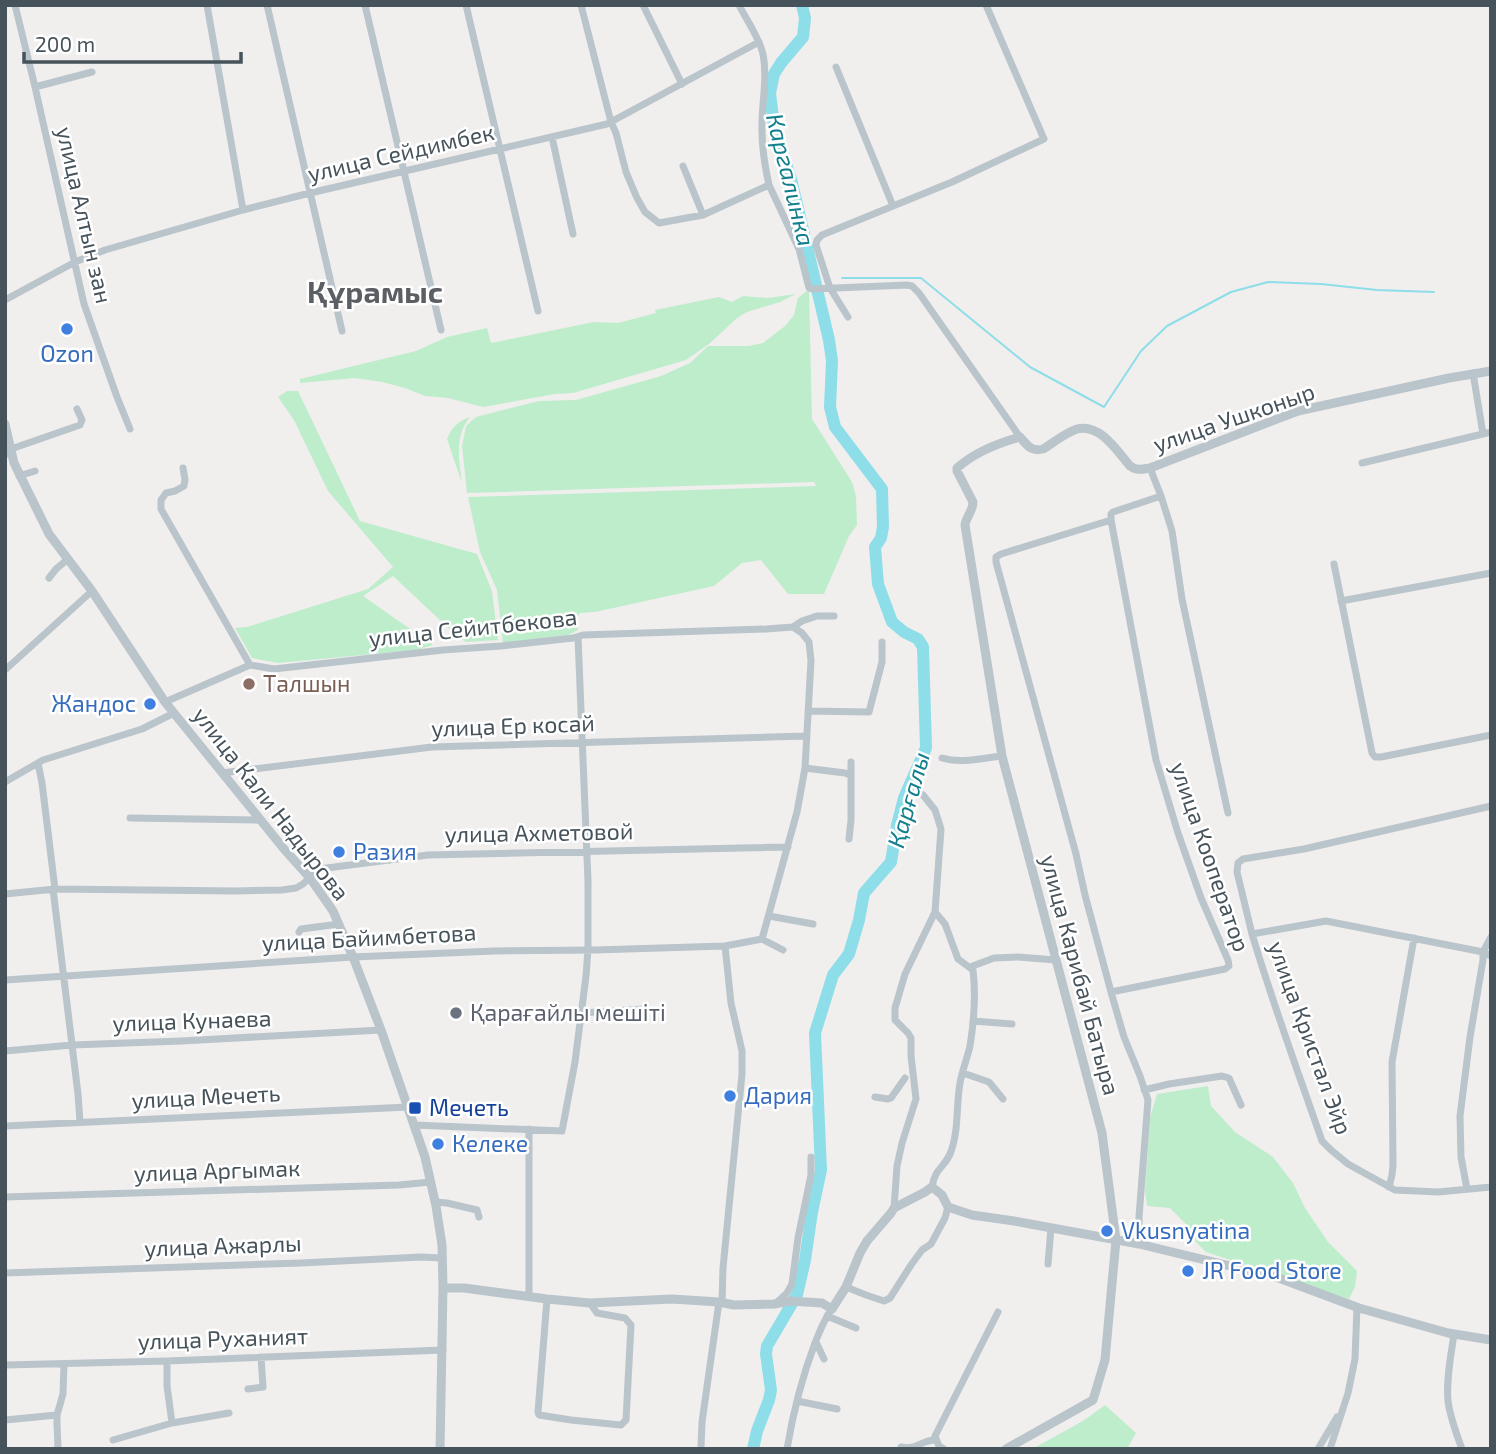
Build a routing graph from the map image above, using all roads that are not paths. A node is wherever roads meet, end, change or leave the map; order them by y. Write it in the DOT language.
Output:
graph roads {
  1 [pos="15,5"];
  2 [pos="207,5"];
  3 [pos="267,5"];
  4 [pos="365,5"];
  5 [pos="466,5"];
  6 [pos="581,5"];
  7 [pos="643,5"];
  8 [pos="739,5"];
  9 [pos="986,5"];
  10 [pos="759,42"];
  11 [pos="836,67"];
  12 [pos="92,72"];
  13 [pos="682,84"];
  14 [pos="35,87"];
  15 [pos="611,122"];
  16 [pos="552,137"];
  17 [pos="500,150"];
  18 [pos="683,166"];
  19 [pos="404,172"];
  20 [pos="769,185"];
  21 [pos="310,193"];
  22 [pos="893,206"];
  23 [pos="243,210"];
  24 [pos="703,215"];
  25 [pos="573,234"];
  26 [pos="75,262"];
  27 [pos="831,288"];
  28 [pos="5,300"];
  29 [pos="538,311"];
  30 [pos="848,317"];
  31 [pos="441,330"];
  32 [pos="342,331"];
  33 [pos="1491,371"];
  34 [pos="1473,373"];
  35 [pos="78,409"];
  36 [pos="5,424"];
  37 [pos="130,429"];
  38 [pos="1487,433"];
  39 [pos="1020,437"];
  40 [pos="8,452"];
  41 [pos="1362,463"];
  42 [pos="183,468"];
  43 [pos="1150,468"];
  44 [pos="35,471"];
  45 [pos="19,476"];
  46 [pos="1161,496"];
  47 [pos="1111,520"];
  48 [pos="68,559"];
  49 [pos="1334,564"];
  50 [pos="1491,573"];
  51 [pos="49,578"];
  52 [pos="92,591"];
  53 [pos="1341,601"];
  54 [pos="834,616"];
  55 [pos="793,627"];
  56 [pos="578,637"];
  57 [pos="882,642"];
  58 [pos="250,665"];
  59 [pos="5,670"];
  60 [pos="165,702"];
  61 [pos="808,711"];
  62 [pos="174,713"];
  63 [pos="807,736"];
  64 [pos="1491,736"];
  65 [pos="583,743"];
  66 [pos="1002,756"];
  67 [pos="942,758"];
  68 [pos="850,762"];
  69 [pos="38,763"];
  70 [pos="805,768"];
  71 [pos="222,773"];
  72 [pos="850,775"];
  73 [pos="5,782"];
  74 [pos="923,794"];
  75 [pos="1491,806"];
  76 [pos="1228,813"];
  77 [pos="130,818"];
  78 [pos="260,820"];
  79 [pos="849,839"];
  80 [pos="788,847"];
  81 [pos="586,851"];
  82 [pos="310,878"];
  83 [pos="54,889"];
  84 [pos="5,894"];
  85 [pos="935,912"];
  86 [pos="769,916"];
  87 [pos="339,924"];
  88 [pos="813,924"];
  89 [pos="299,932"];
  90 [pos="1252,934"];
  91 [pos="1491,937"];
  92 [pos="1414,938"];
  93 [pos="762,939"];
  94 [pos="725,946"];
  95 [pos="588,949"];
  96 [pos="783,950"];
  97 [pos="1483,952"];
  98 [pos="1491,956"];
  99 [pos="353,957"];
  100 [pos="1056,960"];
  101 [pos="970,967"];
  102 [pos="64,976"];
  103 [pos="5,980"];
  104 [pos="1111,992"];
  105 [pos="644,1009"];
  106 [pos="582,1013"];
  107 [pos="973,1021"];
  108 [pos="1012,1024"];
  109 [pos="381,1030"];
  110 [pos="72,1045"];
  111 [pos="5,1051"];
  112 [pos="963,1073"];
  113 [pos="914,1080"];
  114 [pos="1144,1090"];
  115 [pos="875,1097"];
  116 [pos="1003,1098"];
  117 [pos="1241,1105"];
  118 [pos="408,1107"];
  119 [pos="80,1122"];
  120 [pos="414,1125"];
  121 [pos="5,1126"];
  122 [pos="530,1129"];
  123 [pos="811,1157"];
  124 [pos="431,1182"];
  125 [pos="932,1186"];
  126 [pos="1389,1187"];
  127 [pos="1491,1187"];
  128 [pos="1467,1189"];
  129 [pos="5,1197"];
  130 [pos="435,1202"];
  131 [pos="948,1207"];
  132 [pos="894,1208"];
  133 [pos="479,1217"];
  134 [pos="1051,1228"];
  135 [pos="1116,1240"];
  136 [pos="1139,1244"];
  137 [pos="441,1258"];
  138 [pos="1048,1264"];
  139 [pos="5,1273"];
  140 [pos="846,1287"];
  141 [pos="443,1288"];
  142 [pos="529,1297"];
  143 [pos="547,1299"];
  144 [pos="590,1303"];
  145 [pos="720,1303"];
  146 [pos="774,1304"];
  147 [pos="1357,1307"];
  148 [pos="829,1312"];
  149 [pos="998,1312"];
  150 [pos="856,1328"];
  151 [pos="1454,1334"];
  152 [pos="1491,1340"];
  153 [pos="816,1342"];
  154 [pos="443,1350"];
  155 [pos="261,1357"];
  156 [pos="824,1359"];
  157 [pos="167,1361"];
  158 [pos="64,1364"];
  159 [pos="5,1365"];
  160 [pos="248,1389"];
  161 [pos="797,1401"];
  162 [pos="1345,1404"];
  163 [pos="836,1409"];
  164 [pos="229,1413"];
  165 [pos="57,1415"];
  166 [pos="5,1420"];
  167 [pos="172,1423"];
  168 [pos="113,1440"];
  169 [pos="936,1440"];
  170 [pos="701,1446"];
  171 [pos="901,1447"];
  172 [pos="58,1449"];
  173 [pos="440,1449"];
  174 [pos="787,1449"];
  175 [pos="944,1449"];
  176 [pos="1006,1449"];
  177 [pos="1318,1449"];
  178 [pos="1330,1449"];
  179 [pos="1462,1449"];
  1 -- 14 [label="street, улица Алтын зан"];
  2 -- 23 [label="street"];
  3 -- 21 [label="street"];
  4 -- 19 [label="street"];
  5 -- 17 [label="street"];
  6 -- 15 [label="street"];
  7 -- 13 [label="street"];
  8 -- 10 [label="street"];
  9 -- 22 [label="street"];
  10 -- 13 [label="street, улица Сейдимбек"];
  10 -- 20 [label="street"];
  11 -- 22 [label="street"];
  12 -- 14 [label="street"];
  13 -- 15 [label="street, улица Сейдимбек"];
  14 -- 26 [label="street, улица Алтын зан"];
  15 -- 16 [label="street, улица Сейдимбек"];
  15 -- 24 [label="street"];
  16 -- 17 [label="street, улица Сейдимбек"];
  16 -- 25 [label="street"];
  17 -- 19 [label="street, улица Сейдимбек"];
  17 -- 29 [label="street"];
  18 -- 24 [label="street"];
  19 -- 21 [label="street, улица Сейдимбек"];
  19 -- 31 [label="street"];
  20 -- 24 [label="street"];
  20 -- 27 [label="street"];
  21 -- 23 [label="street, улица Сейдимбек"];
  21 -- 32 [label="street"];
  22 -- 27 [label="street"];
  23 -- 26 [label="street, улица Сейдимбек"];
  26 -- 28 [label="street, улица Сейдимбек"];
  26 -- 37 [label="street, улица Алтын зан"];
  27 -- 30 [label="street"];
  27 -- 39 [label="street"];
  33 -- 34 [label="street, улица Ушконыр"];
  34 -- 38 [label="street"];
  34 -- 43 [label="street, улица Ушконыр"];
  35 -- 40 [label="street"];
  36 -- 40 [label="street, улица Кали Надырова"];
  38 -- 41 [label="street"];
  39 -- 43 [label="street, улица Ушконыр"];
  39 -- 66 [label="street, улица Карибай Батыра"];
  40 -- 45 [label="street, улица Кали Надырова"];
  42 -- 58 [label="street"];
  43 -- 46 [label="street"];
  44 -- 45 [label="street"];
  45 -- 48 [label="street, улица Кали Надырова"];
  46 -- 47 [label="street"];
  46 -- 76 [label="street"];
  47 -- 104 [label="street"];
  47 -- 104 [label="street, улица Кооператор"];
  48 -- 51 [label="street"];
  48 -- 52 [label="street, улица Кали Надырова"];
  49 -- 53 [label="street"];
  50 -- 53 [label="street"];
  52 -- 59 [label="street"];
  52 -- 60 [label="street, улица Кали Надырова"];
  53 -- 64 [label="street"];
  54 -- 55 [label="street, улица Сейитбекова"];
  55 -- 56 [label="street, улица Сейитбекова"];
  55 -- 61 [label="street"];
  56 -- 58 [label="street, улица Сейитбекова"];
  56 -- 65 [label="street"];
  57 -- 61 [label="street"];
  58 -- 60 [label="street, улица Сейитбекова"];
  60 -- 62 [label="street, улица Кали Надырова"];
  61 -- 63 [label="street"];
  62 -- 69 [label="street"];
  62 -- 71 [label="street, улица Кали Надырова"];
  63 -- 65 [label="street, улица Ер косай"];
  63 -- 70 [label="street"];
  65 -- 71 [label="street, улица Ер косай"];
  65 -- 81 [label="street"];
  66 -- 67 [label="street"];
  66 -- 100 [label="street, улица Карибай Батыра"];
  68 -- 72 [label="street"];
  69 -- 73 [label="street"];
  69 -- 83 [label="street"];
  70 -- 72 [label="street"];
  70 -- 80 [label="street"];
  71 -- 78 [label="street, улица Кали Надырова"];
  72 -- 79 [label="street"];
  74 -- 85 [label="street"];
  75 -- 90 [label="street, улица Кристал Эйр"];
  77 -- 78 [label="street"];
  78 -- 82 [label="street, улица Кали Надырова"];
  80 -- 81 [label="street, улица Ахметовой"];
  80 -- 86 [label="street"];
  81 -- 82 [label="street, улица Ахметовой"];
  81 -- 95 [label="street"];
  82 -- 83 [label="street, улица Ахметовой"];
  82 -- 87 [label="street, улица Кали Надырова"];
  83 -- 84 [label="street, улица Ахметовой"];
  83 -- 102 [label="street"];
  85 -- 101 [label="street"];
  85 -- 113 [label="street"];
  86 -- 88 [label="street"];
  86 -- 93 [label="street"];
  87 -- 89 [label="street"];
  87 -- 99 [label="street, улица Кали Надырова"];
  90 -- 92 [label="street, улица Кристал Эйр"];
  90 -- 126 [label="street, улица Кристал Эйр"];
  91 -- 97 [label="street"];
  92 -- 97 [label="street, улица Кристал Эйр"];
  92 -- 126 [label="street"];
  93 -- 94 [label="street, улица Байимбетова"];
  93 -- 96 [label="street"];
  94 -- 95 [label="street, улица Байимбетова"];
  94 -- 145 [label="street"];
  95 -- 99 [label="street, улица Байимбетова"];
  95 -- 106 [label="street"];
  97 -- 98 [label="street, улица Кристал Эйр"];
  97 -- 128 [label="street"];
  99 -- 102 [label="street, улица Байимбетова"];
  99 -- 109 [label="street, улица Кали Надырова"];
  100 -- 101 [label="street"];
  100 -- 135 [label="street, улица Карибай Батыра"];
  101 -- 107 [label="street"];
  102 -- 103 [label="street, улица Байимбетова"];
  102 -- 110 [label="street"];
  104 -- 114 [label="street"];
  105 -- 106 [label="street"];
  106 -- 122 [label="street"];
  107 -- 108 [label="street"];
  107 -- 112 [label="street"];
  109 -- 110 [label="street, улица Кунаева"];
  109 -- 118 [label="street, улица Кали Надырова"];
  110 -- 111 [label="street, улица Кунаева"];
  110 -- 119 [label="street"];
  112 -- 116 [label="street"];
  112 -- 125 [label="street"];
  113 -- 115 [label="street"];
  113 -- 132 [label="street"];
  114 -- 117 [label="street"];
  114 -- 136 [label="street"];
  118 -- 119 [label="street, улица Мечеть"];
  118 -- 120 [label="street, улица Кали Надырова"];
  119 -- 121 [label="street, улица Мечеть"];
  120 -- 122 [label="street"];
  120 -- 124 [label="street, улица Кали Надырова"];
  122 -- 142 [label="street"];
  123 -- 146 [label="street"];
  124 -- 129 [label="street, улица Аргымак"];
  124 -- 130 [label="street, улица Кали Надырова"];
  125 -- 131 [label="street"];
  125 -- 132 [label="street"];
  126 -- 128 [label="street, улица Кристал Эйр"];
  127 -- 128 [label="street, улица Кристал Эйр"];
  130 -- 133 [label="street"];
  130 -- 137 [label="street, улица Кали Надырова"];
  131 -- 134 [label="street"];
  131 -- 140 [label="street"];
  132 -- 140 [label="street"];
  134 -- 135 [label="street"];
  134 -- 138 [label="street"];
  135 -- 136 [label="street"];
  135 -- 176 [label="street, улица Карибай Батыра"];
  136 -- 147 [label="street"];
  137 -- 139 [label="street, улица Ажарлы"];
  137 -- 141 [label="street, улица Кали Надырова"];
  140 -- 148 [label="street"];
  141 -- 142 [label="street"];
  141 -- 154 [label="street, улица Кали Надырова"];
  142 -- 143 [label="street"];
  143 -- 144 [label="street"];
  143 -- 144 [label="street"];
  144 -- 145 [label="street"];
  145 -- 146 [label="street"];
  145 -- 170 [label="street"];
  146 -- 148 [label="street"];
  147 -- 151 [label="street"];
  147 -- 162 [label="street"];
  148 -- 150 [label="street"];
  148 -- 153 [label="street"];
  149 -- 169 [label="street"];
  151 -- 152 [label="street"];
  151 -- 179 [label="street"];
  153 -- 156 [label="street"];
  153 -- 161 [label="street"];
  154 -- 155 [label="street, улица Руханият"];
  154 -- 173 [label="street, улица Кали Надырова"];
  155 -- 157 [label="street, улица Руханият"];
  155 -- 160 [label="street"];
  157 -- 158 [label="street, улица Руханият"];
  157 -- 167 [label="street"];
  158 -- 159 [label="street, улица Руханият"];
  158 -- 165 [label="street"];
  161 -- 163 [label="street"];
  161 -- 174 [label="street"];
  162 -- 177 [label="street"];
  162 -- 178 [label="street"];
  164 -- 167 [label="street"];
  165 -- 166 [label="street"];
  165 -- 172 [label="street"];
  167 -- 168 [label="street"];
  169 -- 171 [label="street"];
  169 -- 175 [label="street"];
}
